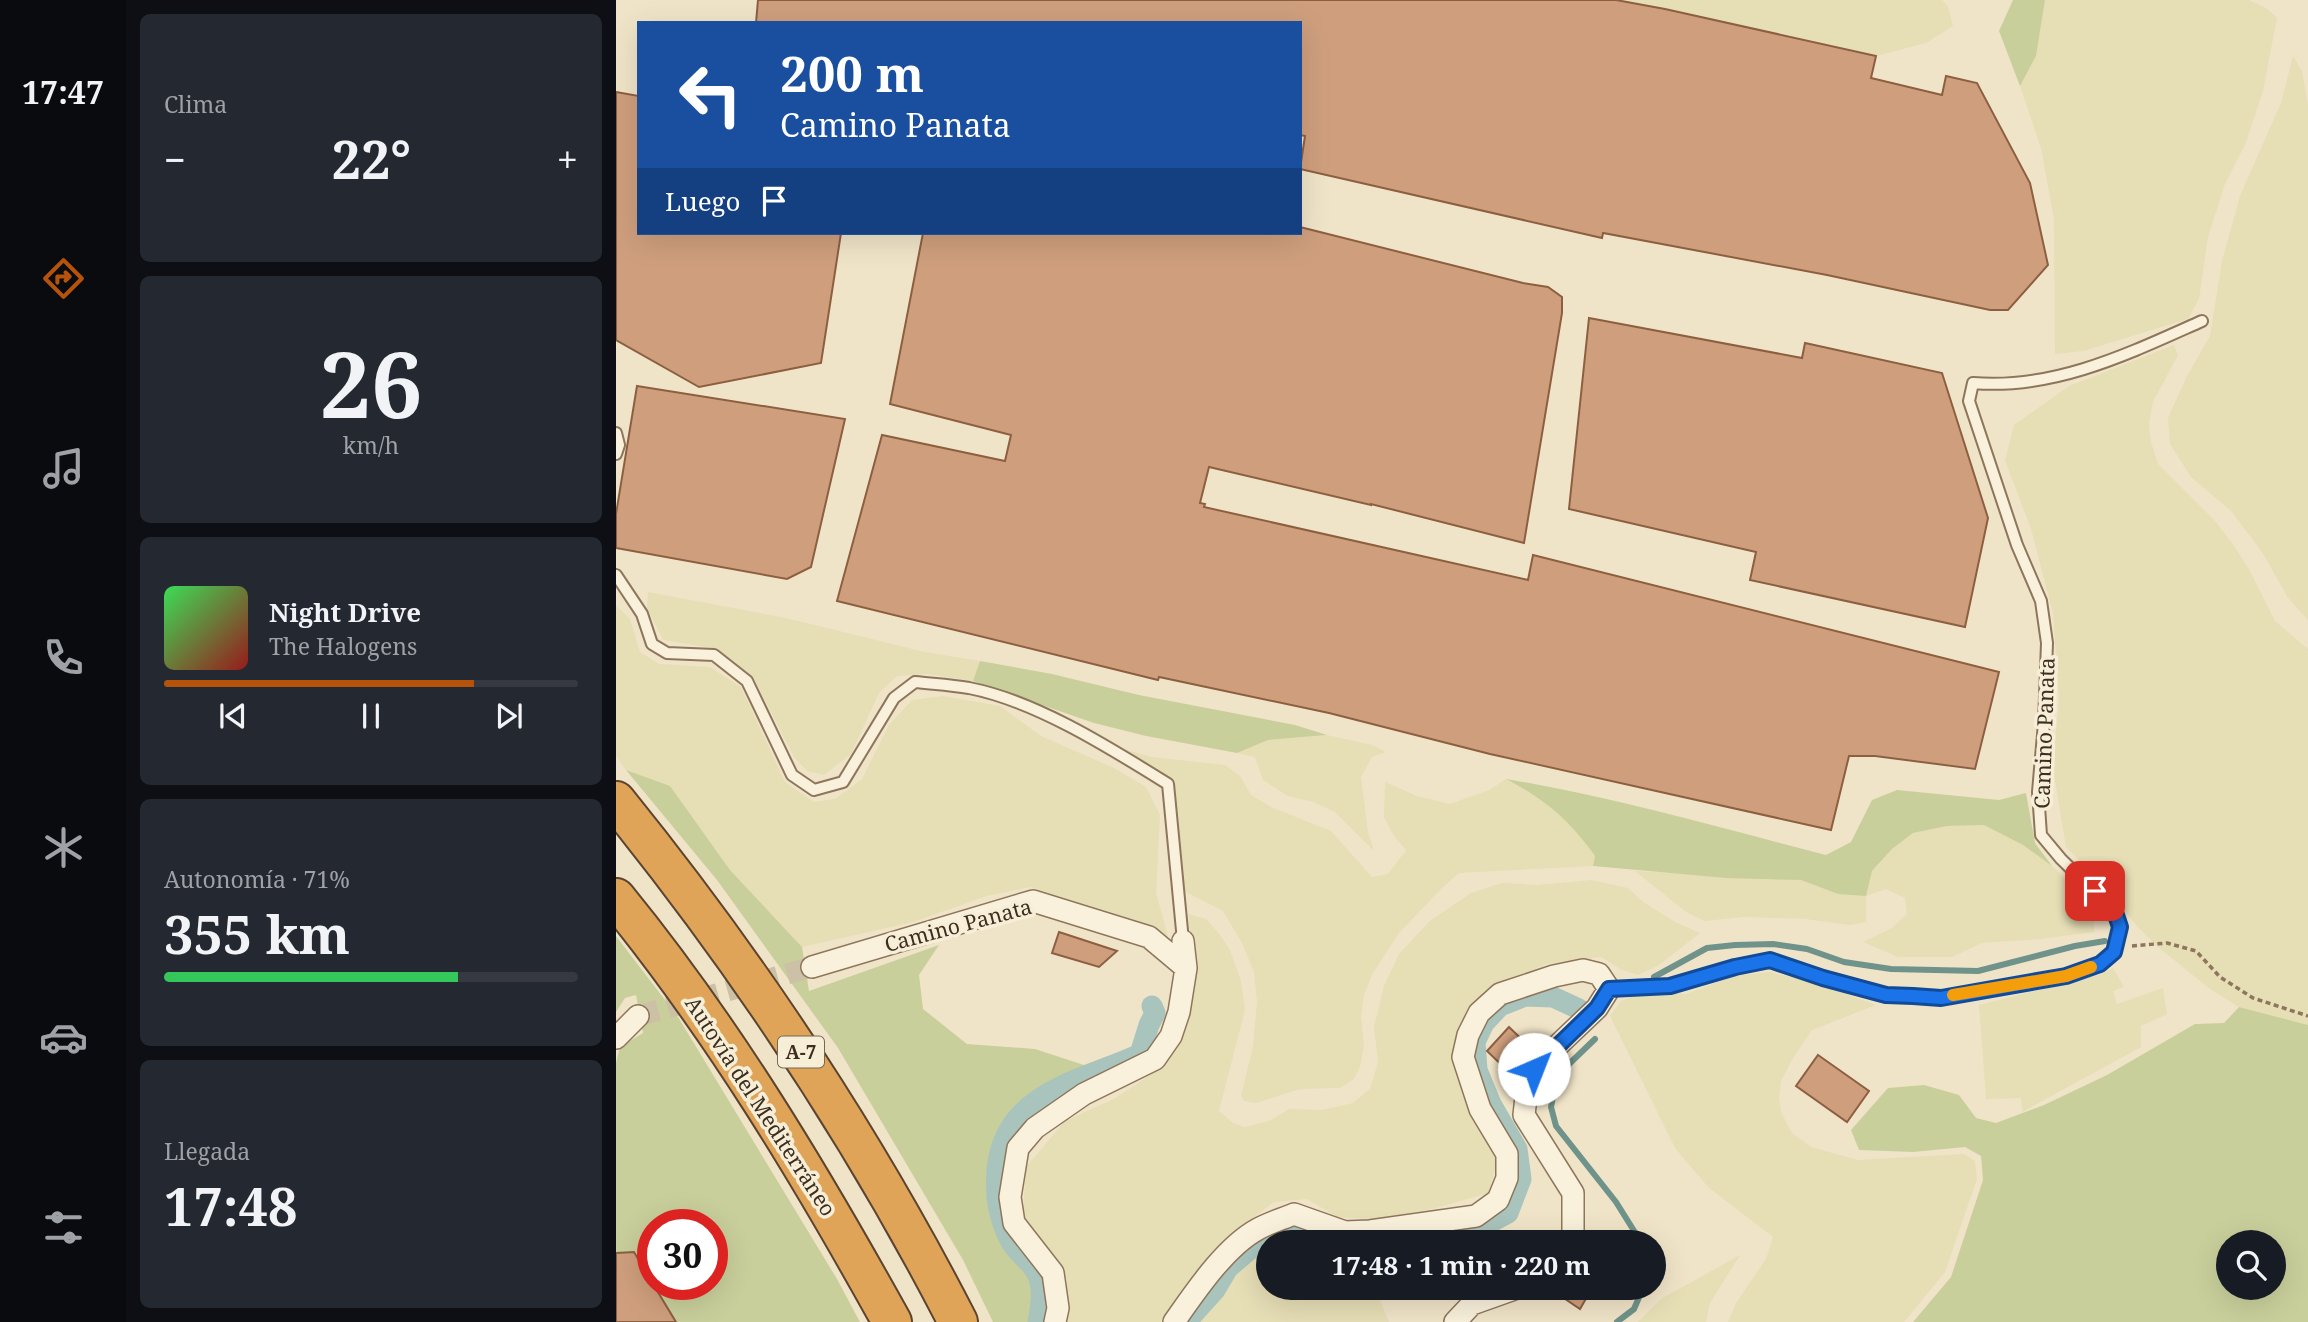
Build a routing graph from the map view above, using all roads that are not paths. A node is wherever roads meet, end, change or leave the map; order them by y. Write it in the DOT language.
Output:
graph roads {
  1 [pos="2202,321"];
  2 [pos="616,433"];
  3 [pos="616,454"];
  4 [pos="616,575"];
  5 [pos="616,801"];
  6 [pos="616,898"];
  7 [pos="1183,941"];
  8 [pos="812,967"];
  9 [pos="1186,968"];
  10 [pos="1609,989"];
  11 [pos="638,1016"];
  12 [pos="616,1038"];
  13 [pos="1573,1230"];
  14 [pos="1483,1300"];
  15 [pos="892,1322"];
  16 [pos="958,1322"];
  17 [pos="1055,1322"];
  18 [pos="1174,1322"];
  19 [pos="1455,1322"];
  1 -- 10 [label="lane, Camino Panata"];
  2 -- 3 [label="lane"];
  4 -- 7 [label="lane"];
  5 -- 16 [label="highway, A-7"];
  6 -- 15 [label="highway, Autovía del Mediterráneo / A-7"];
  7 -- 9 [label="street"];
  8 -- 9 [label="street, Camino Panata"];
  9 -- 17 [label="street"];
  10 -- 13 [label="street"];
  10 -- 18 [label="street"];
  11 -- 12 [label="street"];
  14 -- 19 [label="street"];
}
